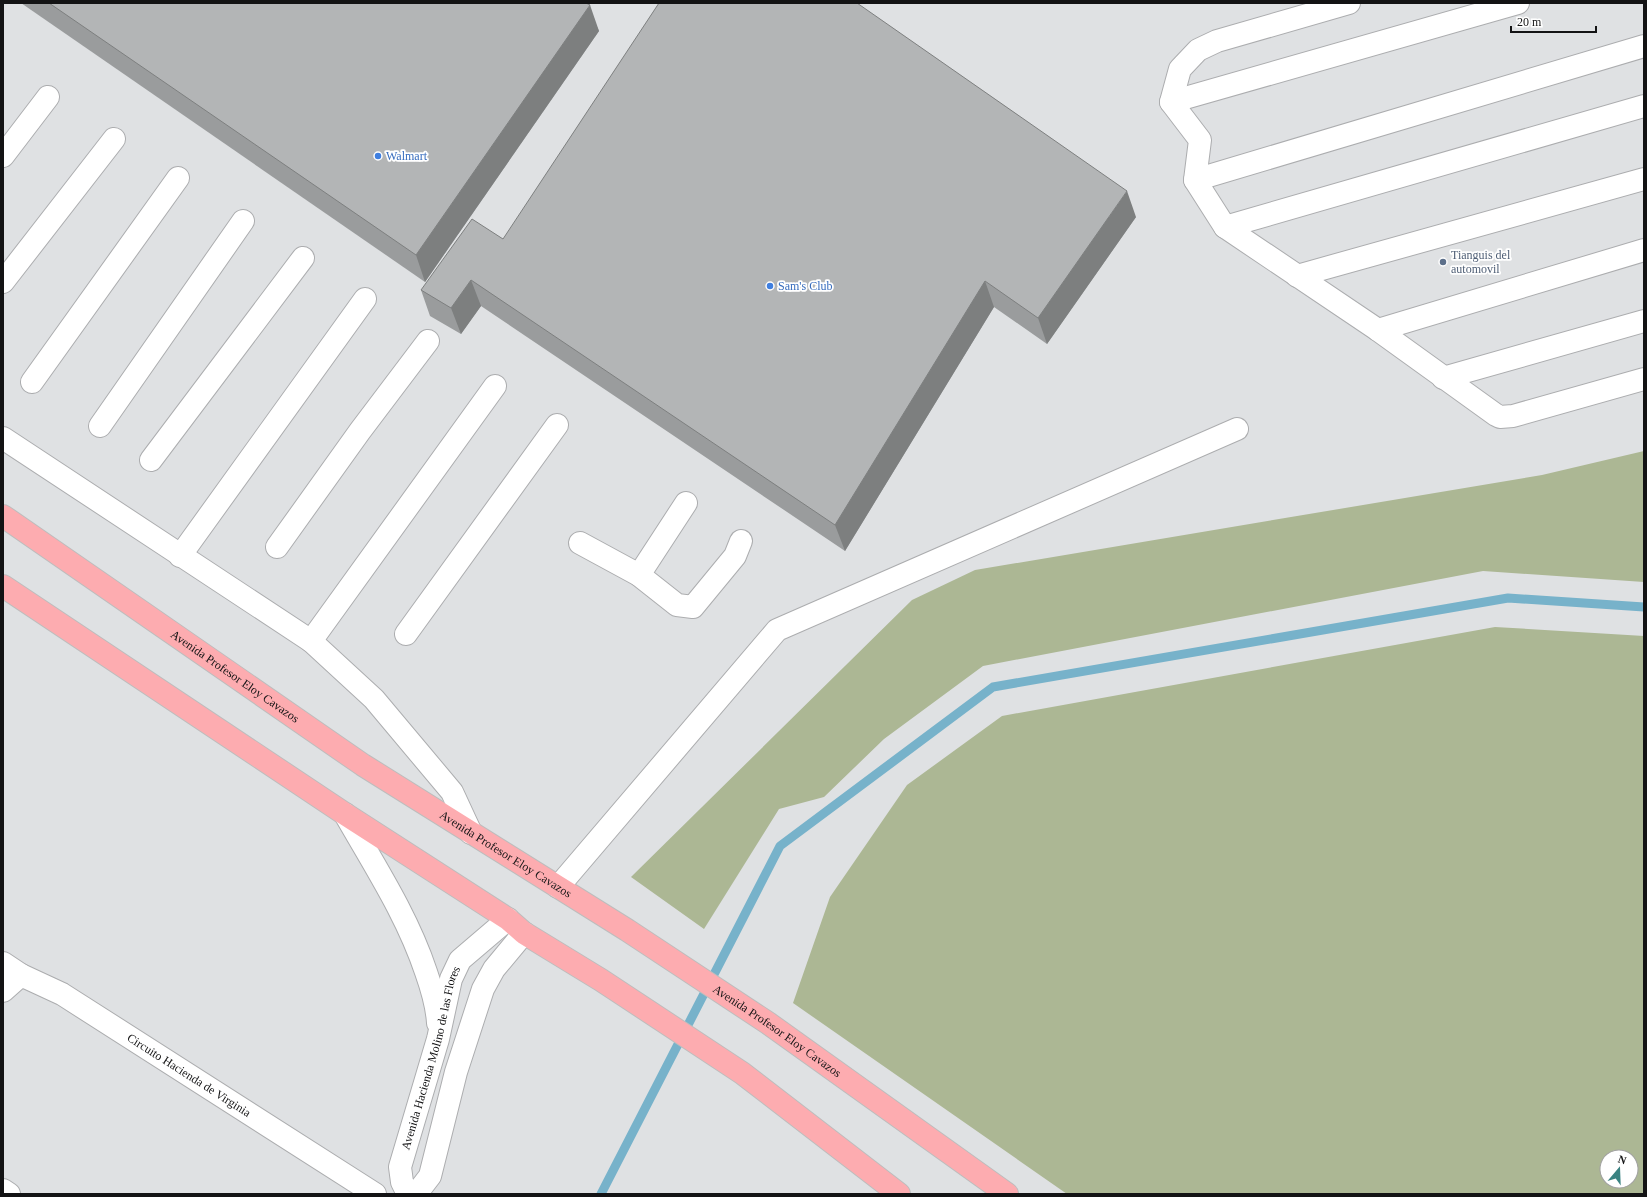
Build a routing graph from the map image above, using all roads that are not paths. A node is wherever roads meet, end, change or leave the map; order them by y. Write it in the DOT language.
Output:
graph roads {
  1 [pos="1349,3"];
  2 [pos="1518,3"];
  3 [pos="1644,46"];
  4 [pos="48,98"];
  5 [pos="1171,102"];
  6 [pos="1644,106"];
  7 [pos="114,139"];
  8 [pos="3,156"];
  9 [pos="178,178"];
  10 [pos="1644,179"];
  11 [pos="1195,180"];
  12 [pos="243,221"];
  13 [pos="1225,227"];
  14 [pos="1644,250"];
  15 [pos="303,258"];
  16 [pos="1297,276"];
  17 [pos="3,282"];
  18 [pos="365,299"];
  19 [pos="1644,321"];
  20 [pos="1378,330"];
  21 [pos="428,341"];
  22 [pos="1443,378"];
  23 [pos="1644,379"];
  24 [pos="32,382"];
  25 [pos="495,386"];
  26 [pos="100,426"];
  27 [pos="557,426"];
  28 [pos="1237,429"];
  29 [pos="3,438"];
  30 [pos="151,460"];
  31 [pos="686,503"];
  32 [pos="3,516"];
  33 [pos="741,541"];
  34 [pos="580,543"];
  35 [pos="277,546"];
  36 [pos="180,556"];
  37 [pos="638,575"];
  38 [pos="3,586"];
  39 [pos="406,634"];
  40 [pos="311,641"];
  41 [pos="345,814"];
  42 [pos="471,833"];
  43 [pos="558,887"];
  44 [pos="516,926"];
  45 [pos="3,963"];
  46 [pos="21,976"];
  47 [pos="3,991"];
  48 [pos="438,1039"];
  49 [pos="3,1190"];
  50 [pos="9,1194"];
  51 [pos="375,1194"];
  52 [pos="408,1194"];
  53 [pos="413,1194"];
  54 [pos="899,1194"];
  55 [pos="1007,1194"];
  1 -- 5 [label="street"];
  2 -- 5 [label="street"];
  3 -- 11 [label="street"];
  4 -- 8 [label="street"];
  5 -- 11 [label="street"];
  6 -- 13 [label="street"];
  7 -- 17 [label="street"];
  9 -- 24 [label="street"];
  10 -- 16 [label="street"];
  11 -- 13 [label="street"];
  12 -- 26 [label="street"];
  13 -- 16 [label="street"];
  14 -- 20 [label="street"];
  15 -- 30 [label="street"];
  16 -- 20 [label="street"];
  18 -- 36 [label="street"];
  19 -- 22 [label="street"];
  20 -- 22 [label="street"];
  21 -- 35 [label="street"];
  22 -- 23 [label="street"];
  25 -- 40 [label="street"];
  27 -- 39 [label="street"];
  28 -- 43 [label="street"];
  29 -- 36 [label="street"];
  31 -- 37 [label="street"];
  32 -- 42 [label="main road, Avenida Profesor Eloy Cavazos"];
  33 -- 37 [label="street"];
  34 -- 37 [label="street"];
  36 -- 40 [label="street"];
  38 -- 41 [label="main road"];
  40 -- 42 [label="street"];
  41 -- 44 [label="main road"];
  41 -- 48 [label="street"];
  42 -- 43 [label="main road, Avenida Profesor Eloy Cavazos"];
  43 -- 55 [label="main road, Avenida Profesor Eloy Cavazos"];
  44 -- 48 [label="street, Avenida Hacienda Molino de las Flores"];
  44 -- 53 [label="street"];
  44 -- 54 [label="main road"];
  45 -- 46 [label="street, Circuito Hacienda de Virginia"];
  46 -- 47 [label="street"];
  46 -- 51 [label="street, Circuito Hacienda de Virginia"];
  48 -- 52 [label="street, Avenida Hacienda Molino de las Flores"];
  49 -- 50 [label="street"];
}
